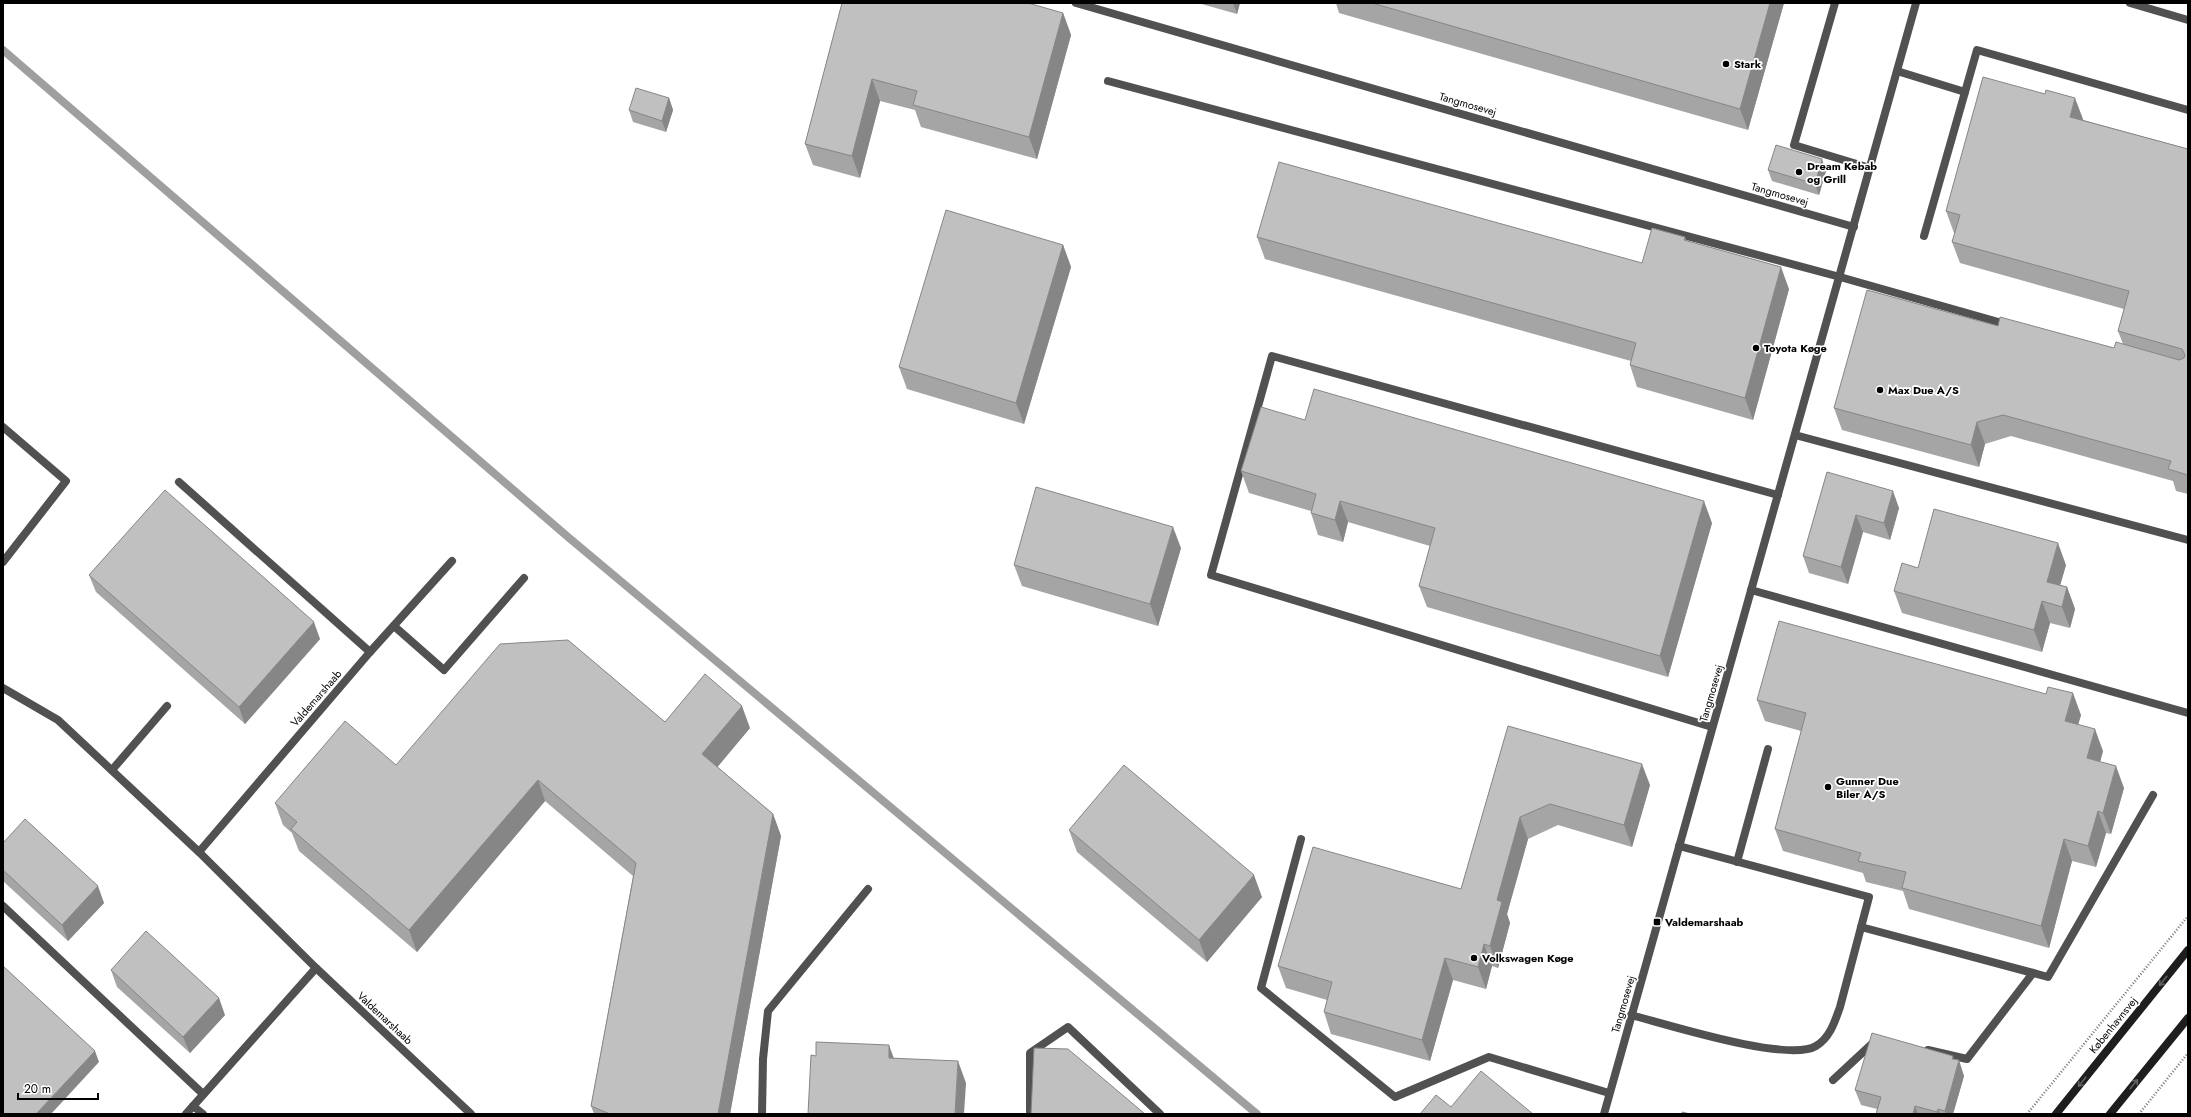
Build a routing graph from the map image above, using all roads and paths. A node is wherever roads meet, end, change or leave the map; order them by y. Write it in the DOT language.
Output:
graph roads {
  1 [pos="1076,3"];
  2 [pos="1835,3"];
  3 [pos="1916,3"];
  4 [pos="2130,3"];
  5 [pos="2188,20"];
  6 [pos="1897,71"];
  7 [pos="1108,81"];
  8 [pos="1965,92"];
  9 [pos="2188,110"];
  10 [pos="1870,168"];
  11 [pos="1854,227"];
  12 [pos="1924,236"];
  13 [pos="1840,277"];
  14 [pos="2014,327"];
  15 [pos="3,427"];
  16 [pos="1795,435"];
  17 [pos="179,482"];
  18 [pos="1778,495"];
  19 [pos="2188,540"];
  20 [pos="452,561"];
  21 [pos="3,562"];
  22 [pos="524,578"];
  23 [pos="1751,590"];
  24 [pos="394,626"];
  25 [pos="370,652"];
  26 [pos="3,688"];
  27 [pos="167,706"];
  28 [pos="2188,713"];
  29 [pos="1712,727"];
  30 [pos="1768,749"];
  31 [pos="112,770"];
  32 [pos="2153,795"];
  33 [pos="1301,839"];
  34 [pos="1679,846"];
  35 [pos="199,852"];
  36 [pos="1738,862"];
  37 [pos="868,888"];
  38 [pos="3,906"];
  39 [pos="2188,916"];
  40 [pos="1861,927"];
  41 [pos="2188,950"];
  42 [pos="316,968"];
  43 [pos="2033,973"];
  44 [pos="1631,1015"];
  45 [pos="2188,1018"];
  46 [pos="1886,1039"];
  47 [pos="1923,1048"];
  48 [pos="2188,1053"];
  49 [pos="1833,1080"];
  50 [pos="1609,1092"];
  51 [pos="203,1094"];
  52 [pos="193,1106"];
  53 [pos="186,1114"];
  54 [pos="203,1114"];
  55 [pos="471,1114"];
  56 [pos="762,1114"];
  57 [pos="1030,1114"];
  58 [pos="1160,1114"];
  59 [pos="1604,1114"];
  60 [pos="2027,1114"];
  61 [pos="2056,1114"];
  62 [pos="2110,1114"];
  63 [pos="2139,1114"];
  1 -- 11 [label="street, Tangmosevej"];
  2 -- 10 [label="street"];
  3 -- 6 [label="street, Tangmosevej"];
  4 -- 5 [label="street"];
  6 -- 8 [label="street"];
  6 -- 10 [label="street, Tangmosevej"];
  7 -- 13 [label="street"];
  8 -- 9 [label="street"];
  8 -- 12 [label="street"];
  10 -- 11 [label="street, Tangmosevej"];
  11 -- 13 [label="street, Tangmosevej"];
  13 -- 14 [label="street"];
  13 -- 16 [label="street, Tangmosevej"];
  15 -- 21 [label="street"];
  16 -- 18 [label="street, Tangmosevej"];
  16 -- 19 [label="street"];
  17 -- 25 [label="street"];
  18 -- 23 [label="street, Tangmosevej"];
  18 -- 29 [label="street"];
  20 -- 24 [label="street, Valdemarshaab"];
  22 -- 24 [label="street"];
  23 -- 28 [label="street"];
  23 -- 29 [label="street, Tangmosevej"];
  24 -- 25 [label="street, Valdemarshaab"];
  25 -- 35 [label="street, Valdemarshaab"];
  26 -- 31 [label="street, Valdemarshaab"];
  27 -- 31 [label="street"];
  29 -- 34 [label="street, Tangmosevej"];
  30 -- 36 [label="street"];
  31 -- 35 [label="street, Valdemarshaab"];
  32 -- 43 [label="street"];
  33 -- 50 [label="street"];
  34 -- 36 [label="street"];
  34 -- 44 [label="street, Tangmosevej"];
  35 -- 42 [label="street, Valdemarshaab"];
  36 -- 40 [label="street"];
  37 -- 56 [label="street"];
  38 -- 51 [label="street"];
  39 -- 60 [label="path"];
  40 -- 43 [label="street"];
  40 -- 44 [label="street"];
  41 -- 61 [label="main road, Københavnsvej, one-way"];
  42 -- 51 [label="street"];
  42 -- 55 [label="street, Valdemarshaab"];
  43 -- 47 [label="street"];
  44 -- 50 [label="street, Tangmosevej"];
  62 -- 45 [label="main road, one-way"];
  46 -- 49 [label="street"];
  48 -- 63 [label="path"];
  50 -- 59 [label="street, Tangmosevej"];
  51 -- 52 [label="street"];
  52 -- 53 [label="street"];
  52 -- 54 [label="street"];
  57 -- 58 [label="street"];
}
